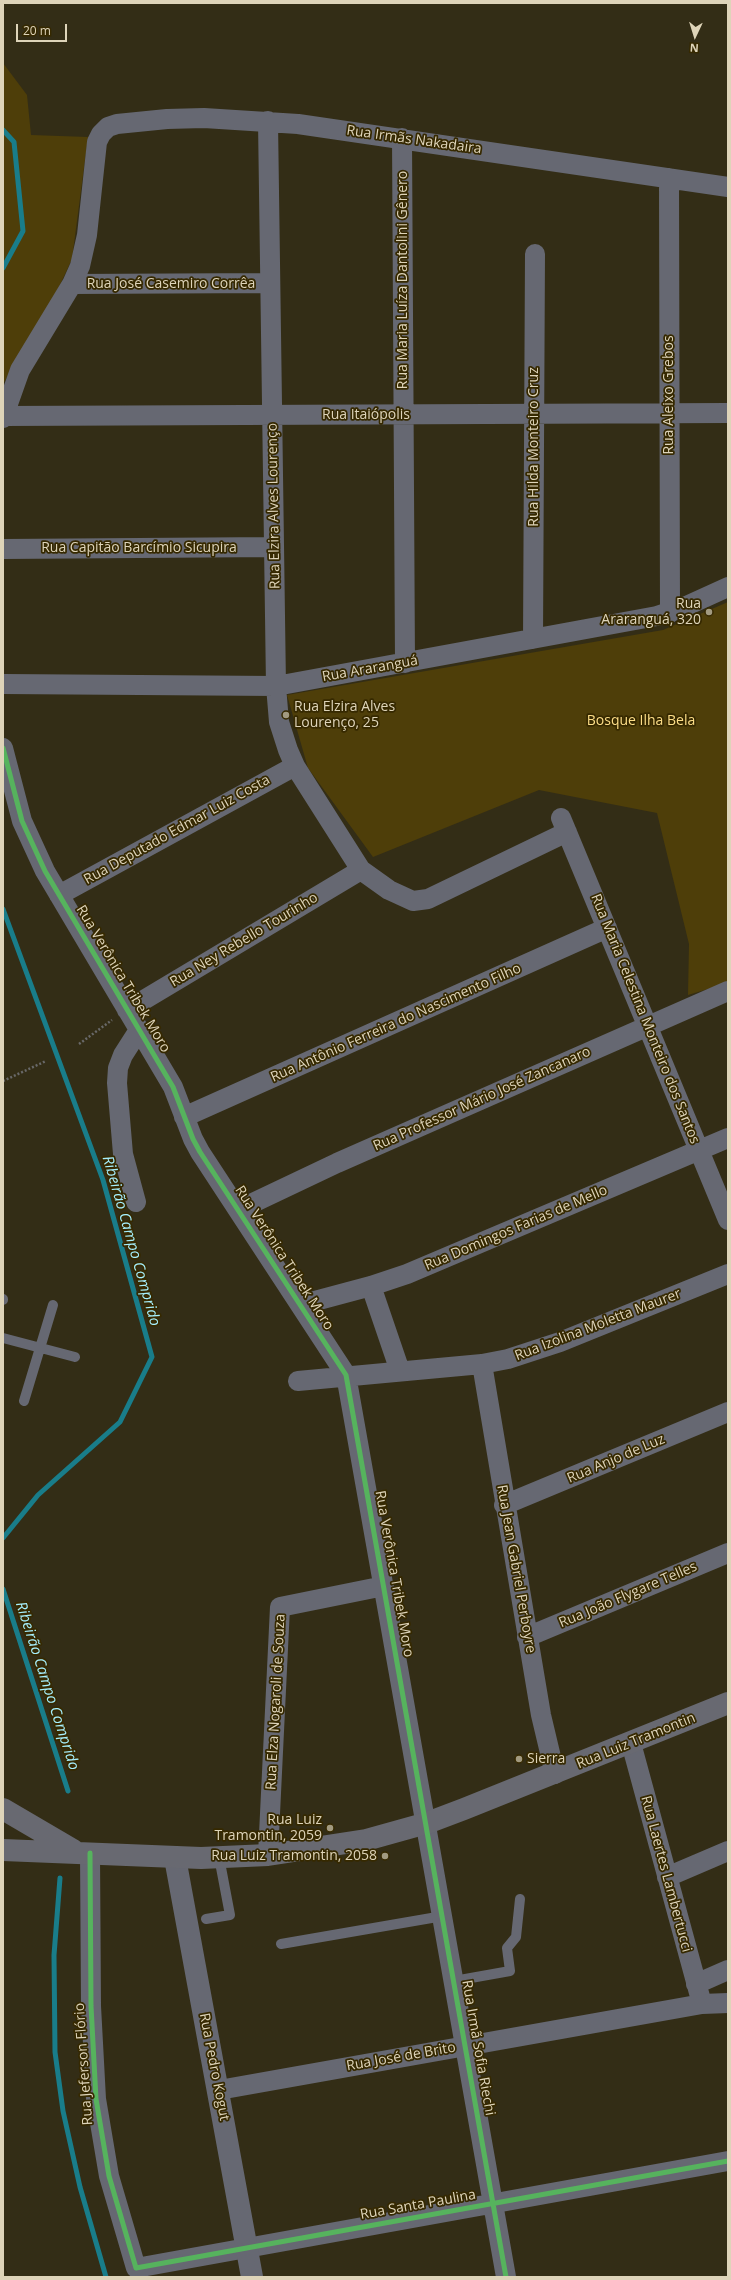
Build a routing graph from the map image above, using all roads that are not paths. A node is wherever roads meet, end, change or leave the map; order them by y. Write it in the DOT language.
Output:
graph roads {
  1 [pos="268,121"];
  2 [pos="402,138"];
  3 [pos="669,178"];
  4 [pos="728,187"];
  5 [pos="535,254"];
  6 [pos="270,283"];
  7 [pos="72,284"];
  8 [pos="669,413"];
  9 [pos="728,413"];
  10 [pos="534,414"];
  11 [pos="272,415"];
  12 [pos="404,415"];
  13 [pos="3,417"];
  14 [pos="274,548"];
  15 [pos="3,549"];
  16 [pos="728,587"];
  17 [pos="670,613"];
  18 [pos="533,639"];
  19 [pos="405,663"];
  20 [pos="3,684"];
  21 [pos="276,686"];
  22 [pos="3,748"];
  23 [pos="295,766"];
  24 [pos="361,870"];
  25 [pos="59,895"];
  26 [pos="607,928"];
  27 [pos="728,991"];
  28 [pos="127,1010"];
  29 [pos="647,1026"];
  30 [pos="139,1030"];
  31 [pos="184,1117"];
  32 [pos="728,1138"];
  33 [pos="699,1150"];
  34 [pos="136,1202"];
  35 [pos="238,1210"];
  36 [pos="728,1220"];
  37 [pos="728,1274"];
  38 [pos="372,1286"];
  39 [pos="52,1305"];
  40 [pos="300,1305"];
  41 [pos="3,1338"];
  42 [pos="41,1348"];
  43 [pos="76,1357"];
  44 [pos="482,1364"];
  45 [pos="400,1371"];
  46 [pos="346,1375"];
  47 [pos="298,1381"];
  48 [pos="24,1401"];
  49 [pos="728,1412"];
  50 [pos="504,1505"];
  51 [pos="728,1553"];
  52 [pos="384,1586"];
  53 [pos="527,1637"];
  54 [pos="728,1703"];
  55 [pos="631,1743"];
  56 [pos="555,1774"];
  57 [pos="3,1809"];
  58 [pos="3,1814"];
  59 [pos="427,1823"];
  60 [pos="3,1830"];
  61 [pos="3,1850"];
  62 [pos="728,1851"];
  63 [pos="83,1852"];
  64 [pos="268,1855"];
  65 [pos="219,1857"];
  66 [pos="175,1858"];
  67 [pos="668,1877"];
  68 [pos="520,1899"];
  69 [pos="443,1916"];
  70 [pos="206,1919"];
  71 [pos="281,1944"];
  72 [pos="728,1970"];
  73 [pos="454,1981"];
  74 [pos="696,1984"];
  75 [pos="728,2002"];
  76 [pos="702,2004"];
  77 [pos="466,2046"];
  78 [pos="219,2090"];
  79 [pos="728,2161"];
  80 [pos="493,2203"];
  81 [pos="247,2248"];
  82 [pos="136,2268"];
  83 [pos="252,2277"];
  84 [pos="506,2277"];
  1 -- 2 [label="street, Rua Irmãs Nakadaira"];
  1 -- 6 [label="street, Rua Elzira Alves Lourenço"];
  1 -- 7 [label="street, Rua Irmãs Nakadaira"];
  2 -- 3 [label="street, Rua Irmãs Nakadaira"];
  2 -- 12 [label="street, Rua Maria Luíza Dantolini Gênero"];
  3 -- 4 [label="street, Rua Irmãs Nakadaira"];
  3 -- 8 [label="street, Rua Aleixo Grebos"];
  5 -- 10 [label="street, Rua Hilda Monteiro Cruz"];
  6 -- 7 [label="street, Rua José Casemiro Corrêa"];
  6 -- 11 [label="street, Rua Elzira Alves Lourenço"];
  7 -- 13 [label="street"];
  8 -- 9 [label="street, Rua Itaiópolis"];
  8 -- 10 [label="street, Rua Itaiópolis"];
  8 -- 17 [label="street, Rua Aleixo Grebos"];
  10 -- 12 [label="street, Rua Itaiópolis"];
  10 -- 18 [label="street, Rua Hilda Monteiro Cruz"];
  11 -- 12 [label="street, Rua Itaiópolis"];
  11 -- 13 [label="street, Rua Itaiópolis"];
  11 -- 14 [label="street, Rua Elzira Alves Lourenço"];
  12 -- 19 [label="street, Rua Maria Luíza Dantolini Gênero"];
  14 -- 15 [label="street, Rua Capitão Barcímio Sicupira"];
  14 -- 21 [label="street, Rua Elzira Alves Lourenço"];
  16 -- 17 [label="street, Rua Araranguá"];
  17 -- 18 [label="street, Rua Araranguá"];
  18 -- 19 [label="street, Rua Araranguá"];
  19 -- 21 [label="street, Rua Araranguá"];
  20 -- 21 [label="street, Rua Araranguá"];
  21 -- 23 [label="street, Rua Elzira Alves Lourenço"];
  22 -- 25 [label="street, Rua Verônica Tribek Moro"];
  23 -- 24 [label="street, Rua Elzira Alves Lourenço"];
  23 -- 25 [label="street, Rua Deputado Edmar Luiz Costa"];
  24 -- 26 [label="street, Rua Maria Celestina Monteiro dos Santos"];
  24 -- 28 [label="street, Rua Ney Rebello Tourinho"];
  25 -- 28 [label="street, Rua Verônica Tribek Moro"];
  26 -- 29 [label="street, Rua Maria Celestina Monteiro dos Santos"];
  26 -- 31 [label="street, Rua Antônio Ferreira do Nascimento Filho"];
  27 -- 29 [label="street, Rua Professor Mário José Zancanaro"];
  28 -- 30 [label="street, Rua Verônica Tribek Moro"];
  29 -- 33 [label="street, Rua Maria Celestina Monteiro dos Santos"];
  29 -- 35 [label="street, Rua Professor Mário José Zancanaro"];
  30 -- 31 [label="street, Rua Verônica Tribek Moro"];
  30 -- 34 [label="street"];
  31 -- 35 [label="street, Rua Verônica Tribek Moro"];
  32 -- 33 [label="street, Rua Domingos Farias de Mello"];
  33 -- 36 [label="street, Rua Maria Celestina Monteiro dos Santos"];
  33 -- 38 [label="street, Rua Domingos Farias de Mello"];
  35 -- 40 [label="street, Rua Verônica Tribek Moro"];
  37 -- 44 [label="street, Rua Izolina Moletta Maurer"];
  38 -- 40 [label="street, Rua Domingos Farias de Mello"];
  38 -- 45 [label="street"];
  39 -- 42 [label="lane"];
  40 -- 46 [label="street, Rua Verônica Tribek Moro"];
  41 -- 42 [label="lane"];
  42 -- 43 [label="lane"];
  42 -- 48 [label="lane"];
  44 -- 45 [label="street, Rua Izolina Moletta Maurer"];
  44 -- 50 [label="street, Rua Jean Gabriel Perboyre"];
  45 -- 46 [label="street, Rua Izolina Moletta Maurer"];
  46 -- 47 [label="street, Rua Izolina Moletta Maurer"];
  46 -- 52 [label="street, Rua Verônica Tribek Moro"];
  49 -- 50 [label="street, Rua Anjo de Luz"];
  50 -- 53 [label="street, Rua Jean Gabriel Perboyre"];
  51 -- 53 [label="street, Rua João Flygare Telles"];
  52 -- 59 [label="street, Rua Verônica Tribek Moro"];
  52 -- 64 [label="street, Rua Elza Nogaroli de Souza"];
  53 -- 56 [label="street, Rua Jean Gabriel Perboyre"];
  54 -- 55 [label="main road, Rua Luiz Tramontin"];
  55 -- 56 [label="main road, Rua Luiz Tramontin"];
  55 -- 67 [label="street, Rua Laertes Lambertucci"];
  56 -- 59 [label="main road, Rua Luiz Tramontin"];
  57 -- 63 [label="main road, Rua Luiz Tramontin"];
  58 -- 60 [label="main road"];
  59 -- 64 [label="main road, Rua Luiz Tramontin"];
  59 -- 69 [label="street, Rua Irmã Sofia Riechi"];
  61 -- 63 [label="main road, Rua Luiz Tramontin"];
  62 -- 67 [label="street"];
  63 -- 66 [label="main road, Rua Luiz Tramontin"];
  63 -- 82 [label="street, Rua Jeferson Flório"];
  64 -- 65 [label="main road, Rua Luiz Tramontin"];
  65 -- 66 [label="main road, Rua Luiz Tramontin"];
  65 -- 70 [label="lane"];
  66 -- 78 [label="street, Rua Pedro Kogut"];
  67 -- 74 [label="street, Rua Laertes Lambertucci"];
  68 -- 73 [label="lane"];
  69 -- 71 [label="lane"];
  69 -- 73 [label="street, Rua Irmã Sofia Riechi"];
  72 -- 74 [label="street"];
  73 -- 77 [label="street, Rua Irmã Sofia Riechi"];
  74 -- 76 [label="street, Rua Laertes Lambertucci"];
  75 -- 76 [label="street, Rua José de Brito"];
  76 -- 77 [label="street, Rua José de Brito"];
  77 -- 78 [label="street, Rua José de Brito"];
  77 -- 80 [label="street, Rua Irmã Sofia Riechi"];
  78 -- 81 [label="street, Rua Pedro Kogut"];
  79 -- 80 [label="street, Rua Santa Paulina"];
  80 -- 81 [label="street, Rua Santa Paulina"];
  80 -- 84 [label="street, Rua Irmã Sofia Riechi"];
  81 -- 82 [label="street, Rua Santa Paulina"];
  81 -- 83 [label="street, Rua Pedro Kogut"];
}
